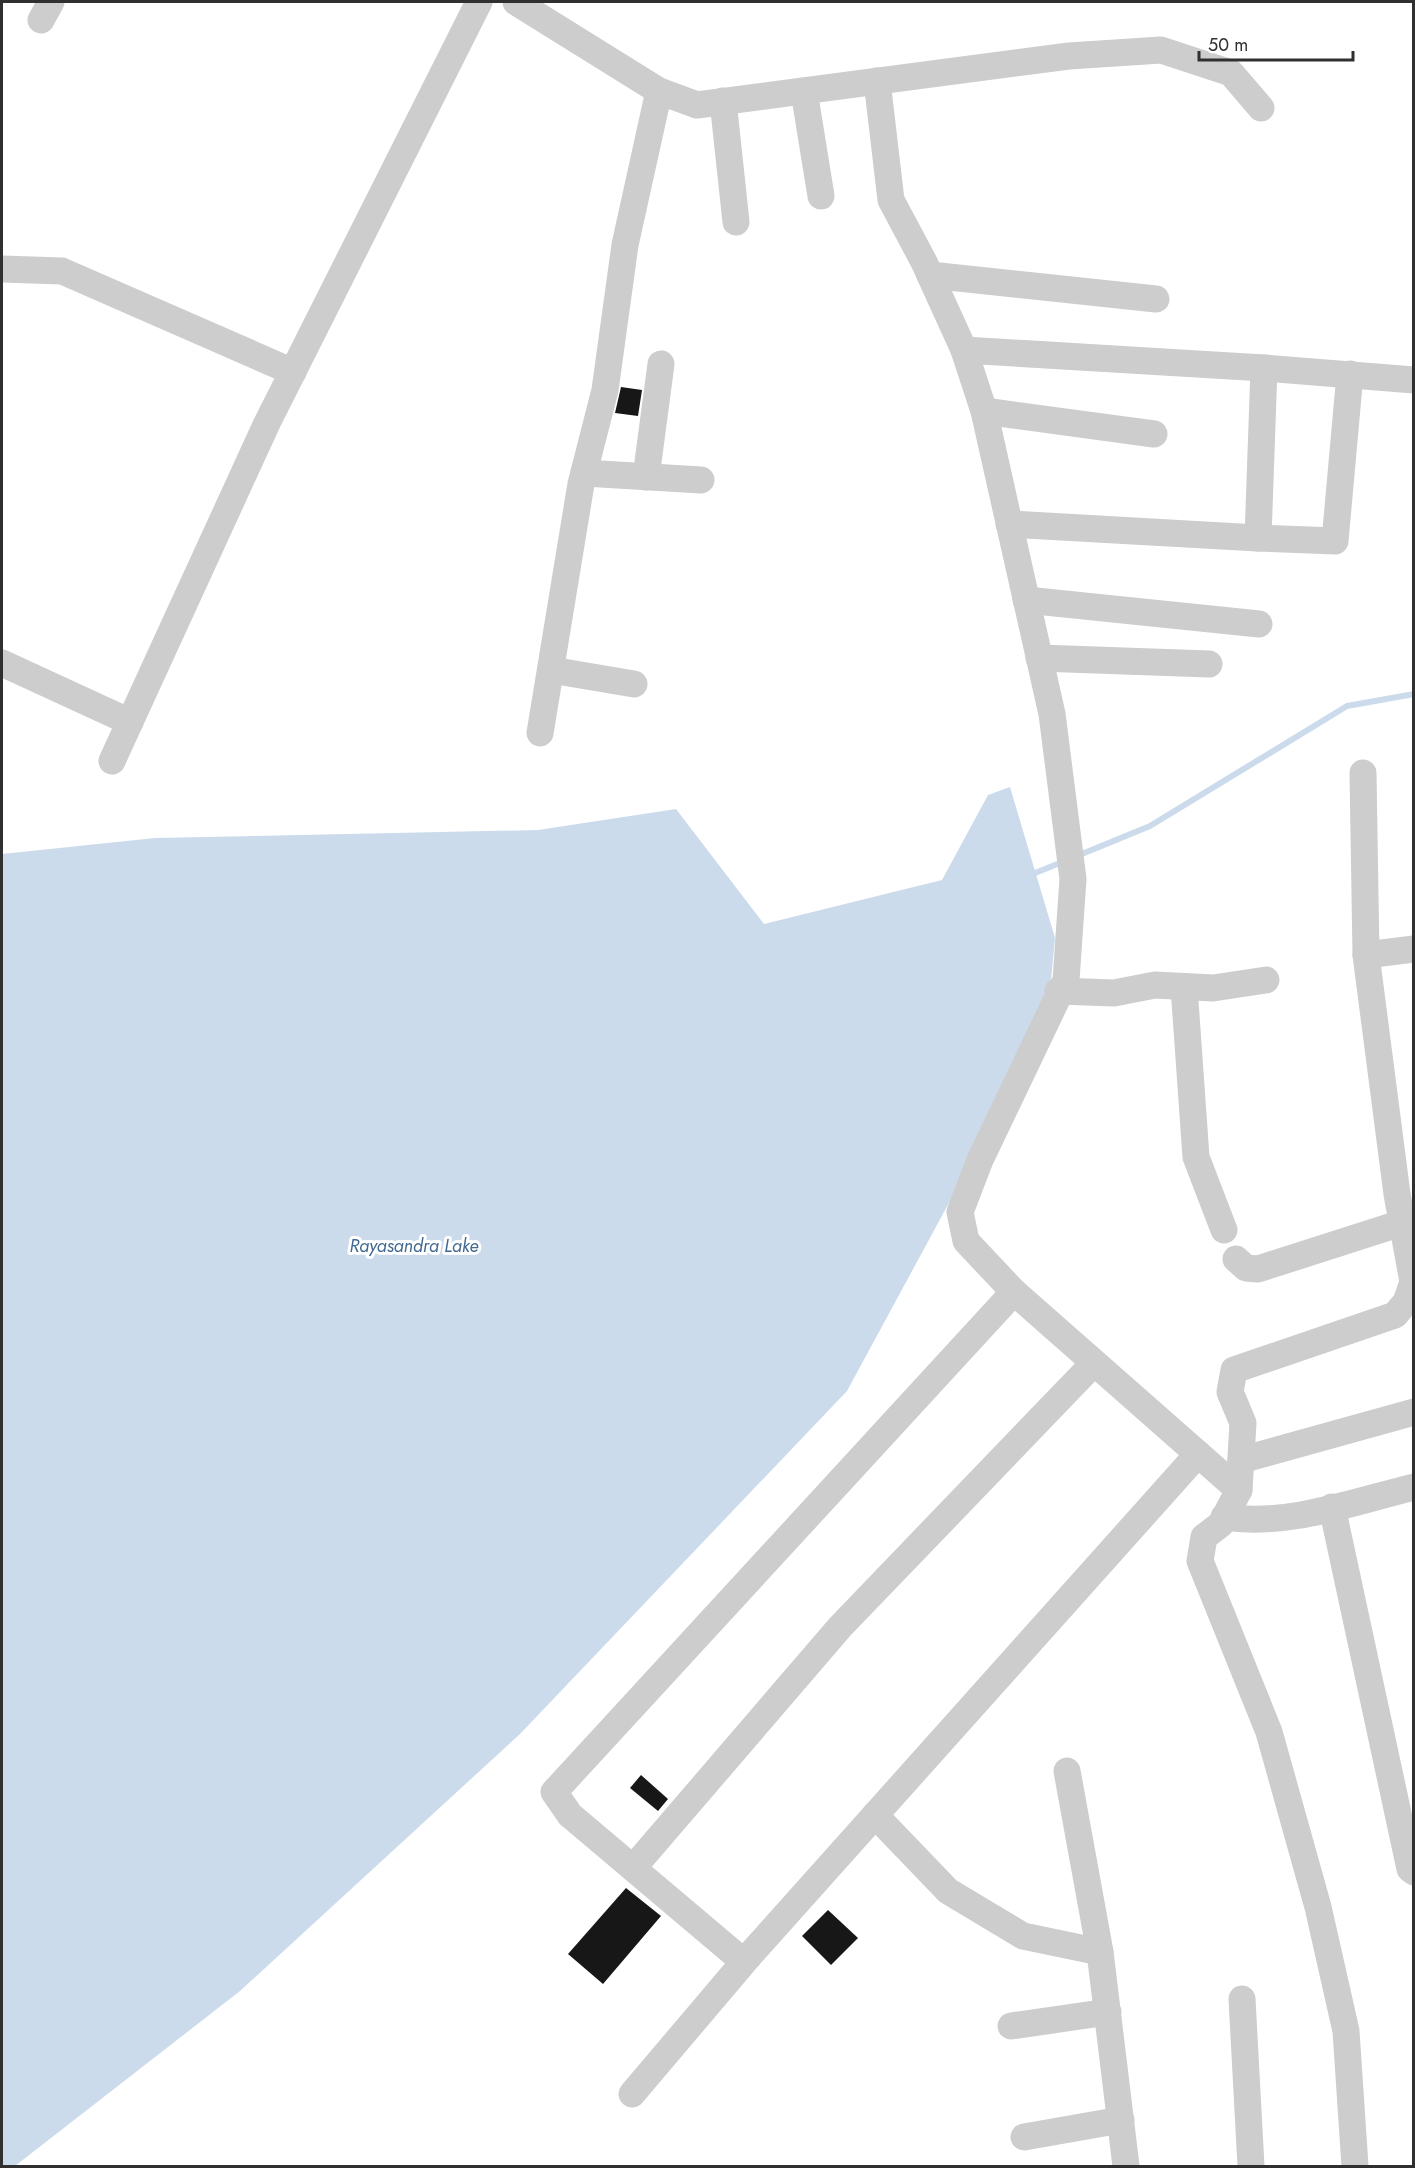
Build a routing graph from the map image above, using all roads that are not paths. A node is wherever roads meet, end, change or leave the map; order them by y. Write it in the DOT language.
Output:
graph roads {
  1 [pos="479,2"];
  2 [pos="516,2"];
  3 [pos="877,81"];
  4 [pos="659,91"];
  5 [pos="804,91"];
  6 [pos="723,101"];
  7 [pos="1261,108"];
  8 [pos="821,196"];
  9 [pos="736,222"];
  10 [pos="2,269"];
  11 [pos="930,275"];
  12 [pos="1156,299"];
  13 [pos="964,351"];
  14 [pos="661,364"];
  15 [pos="1264,368"];
  16 [pos="293,372"];
  17 [pos="1350,374"];
  18 [pos="1413,380"];
  19 [pos="984,411"];
  20 [pos="1154,434"];
  21 [pos="584,473"];
  22 [pos="646,477"];
  23 [pos="701,480"];
  24 [pos="1009,524"];
  25 [pos="1258,538"];
  26 [pos="1026,600"];
  27 [pos="1259,624"];
  28 [pos="1040,658"];
  29 [pos="2,663"];
  30 [pos="1209,664"];
  31 [pos="551,670"];
  32 [pos="634,684"];
  33 [pos="130,722"];
  34 [pos="540,733"];
  35 [pos="112,761"];
  36 [pos="1363,773"];
  37 [pos="1413,949"];
  38 [pos="1366,955"];
  39 [pos="1266,980"];
  40 [pos="1184,987"];
  41 [pos="1058,991"];
  42 [pos="1408,1221"];
  43 [pos="1224,1230"];
  44 [pos="1236,1259"];
  45 [pos="1413,1284"];
  46 [pos="1014,1292"];
  47 [pos="1094,1362"];
  48 [pos="1413,1412"];
  49 [pos="1198,1454"];
  50 [pos="1241,1460"];
  51 [pos="1413,1487"];
  52 [pos="1239,1490"];
  53 [pos="1332,1507"];
  54 [pos="1224,1517"];
  55 [pos="1067,1770"];
  56 [pos="875,1815"];
  57 [pos="633,1868"];
  58 [pos="1413,1872"];
  59 [pos="1100,1952"];
  60 [pos="749,1956"];
  61 [pos="1242,1999"];
  62 [pos="1108,2012"];
  63 [pos="1011,2026"];
  64 [pos="632,2094"];
  65 [pos="1120,2120"];
  66 [pos="1024,2137"];
  67 [pos="1126,2166"];
  68 [pos="1251,2166"];
  69 [pos="1356,2166"];
  1 -- 16 [label="street"];
  2 -- 4 [label="street"];
  3 -- 5 [label="street"];
  3 -- 7 [label="street"];
  3 -- 11 [label="street"];
  4 -- 6 [label="street"];
  4 -- 21 [label="street"];
  5 -- 6 [label="street"];
  5 -- 8 [label="street"];
  6 -- 9 [label="street"];
  10 -- 16 [label="street"];
  11 -- 12 [label="street"];
  11 -- 13 [label="street"];
  13 -- 15 [label="street"];
  13 -- 19 [label="street"];
  14 -- 22 [label="street"];
  15 -- 17 [label="street"];
  15 -- 25 [label="street"];
  16 -- 33 [label="street"];
  17 -- 18 [label="street"];
  17 -- 25 [label="street"];
  19 -- 20 [label="street"];
  19 -- 24 [label="street"];
  21 -- 22 [label="street"];
  21 -- 31 [label="street"];
  22 -- 23 [label="street"];
  24 -- 25 [label="street"];
  24 -- 26 [label="street"];
  26 -- 27 [label="street"];
  26 -- 28 [label="street"];
  28 -- 30 [label="street"];
  28 -- 41 [label="street"];
  29 -- 33 [label="street"];
  31 -- 32 [label="street"];
  31 -- 34 [label="street"];
  33 -- 35 [label="street"];
  36 -- 38 [label="street"];
  37 -- 38 [label="street"];
  38 -- 42 [label="street"];
  39 -- 40 [label="street"];
  40 -- 41 [label="street"];
  40 -- 43 [label="street"];
  41 -- 46 [label="street"];
  42 -- 44 [label="street"];
  42 -- 45 [label="street"];
  45 -- 50 [label="street"];
  46 -- 47 [label="street"];
  46 -- 57 [label="street"];
  47 -- 49 [label="street"];
  47 -- 57 [label="street"];
  48 -- 50 [label="street"];
  49 -- 52 [label="street"];
  49 -- 56 [label="street"];
  50 -- 52 [label="street"];
  51 -- 53 [label="street"];
  52 -- 54 [label="street"];
  53 -- 54 [label="street"];
  53 -- 58 [label="street"];
  54 -- 69 [label="street"];
  55 -- 59 [label="street"];
  56 -- 59 [label="street"];
  56 -- 60 [label="street"];
  57 -- 60 [label="street"];
  59 -- 62 [label="street"];
  60 -- 64 [label="street"];
  61 -- 68 [label="street"];
  62 -- 63 [label="street"];
  62 -- 65 [label="street"];
  65 -- 66 [label="street"];
  65 -- 67 [label="street"];
}
